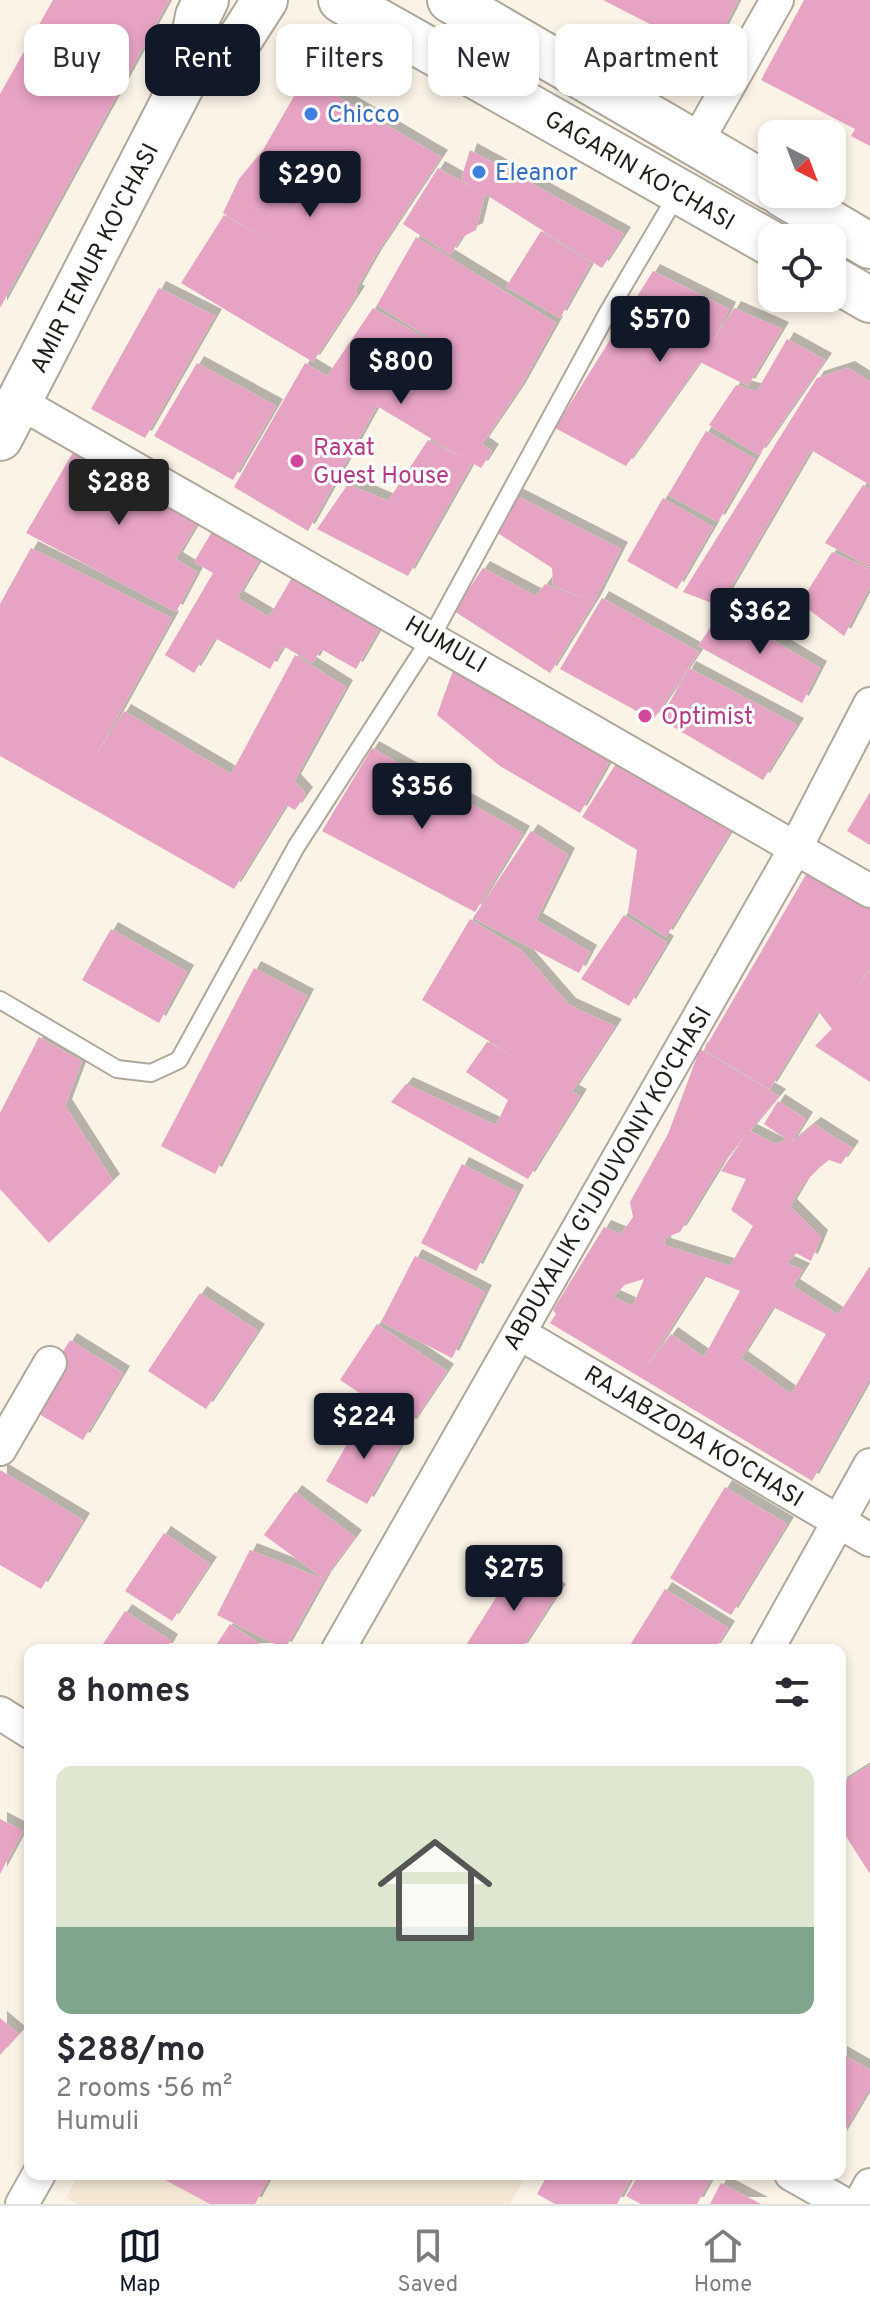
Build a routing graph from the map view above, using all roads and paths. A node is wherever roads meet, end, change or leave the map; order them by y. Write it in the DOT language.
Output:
graph roads {
  1 [pos="206,0"];
  2 [pos="265,0"];
  3 [pos="341,0"];
  4 [pos="450,0"];
  5 [pos="777,0"];
  6 [pos="196,24"];
  7 [pos="250,24"];
  8 [pos="176,96"];
  9 [pos="696,143"];
  10 [pos="758,180"];
  11 [pos="678,191"];
  12 [pos="806,208"];
  13 [pos="758,236"];
  14 [pos="870,246"];
  15 [pos="846,286"];
  16 [pos="870,300"];
  17 [pos="6,411"];
  18 [pos="432,636"];
  19 [pos="870,704"];
  20 [pos="795,849"];
  21 [pos="870,891"];
  22 [pos="0,1000"];
  23 [pos="519,1333"];
  24 [pos="50,1363"];
  25 [pos="0,1449"];
  26 [pos="870,1465"];
  27 [pos="839,1522"];
  28 [pos="870,1540"];
  29 [pos="341,1644"];
  30 [pos="770,1644"];
  31 [pos="0,1713"];
  32 [pos="24,1728"];
  33 [pos="36,2180"];
  34 [pos="802,2180"];
  35 [pos="870,2185"];
  36 [pos="22,2204"];
  37 [pos="844,2204"];
  38 [pos="860,2204"];
  1 -- 6 [label="main road, AMIR TEMUR KO'CHASI"];
  2 -- 7 [label="main road, AMIR TEMUR KO'CHASI"];
  3 -- 11 [label="main road, GAGARIN KO'CHASI"];
  4 -- 9 [label="main road"];
  5 -- 9 [label="street"];
  8 -- 17 [label="main road, AMIR TEMUR KO'CHASI"];
  9 -- 10 [label="main road"];
  11 -- 13 [label="main road, GAGARIN KO'CHASI"];
  11 -- 18 [label="lane"];
  12 -- 14 [label="main road"];
  15 -- 16 [label="main road"];
  17 -- 18 [label="street, HUMULI"];
  18 -- 20 [label="street, HUMULI"];
  18 -- 22 [label="lane"];
  19 -- 20 [label="street, ABDUXALIK G'IJDUVONIY KO'CHASI"];
  20 -- 21 [label="street, HUMULI"];
  20 -- 23 [label="street, ABDUXALIK G'IJDUVONIY KO'CHASI"];
  23 -- 27 [label="street, RAJABZODA KO'CHASI"];
  23 -- 29 [label="street, ABDUXALIK G'IJDUVONIY KO'CHASI"];
  24 -- 25 [label="street"];
  26 -- 27 [label="street"];
  27 -- 28 [label="street, RAJABZODA KO'CHASI"];
  27 -- 30 [label="street"];
  31 -- 32 [label="street"];
  33 -- 36 [label="street"];
  34 -- 37 [label="street"];
  35 -- 38 [label="street"];
}
